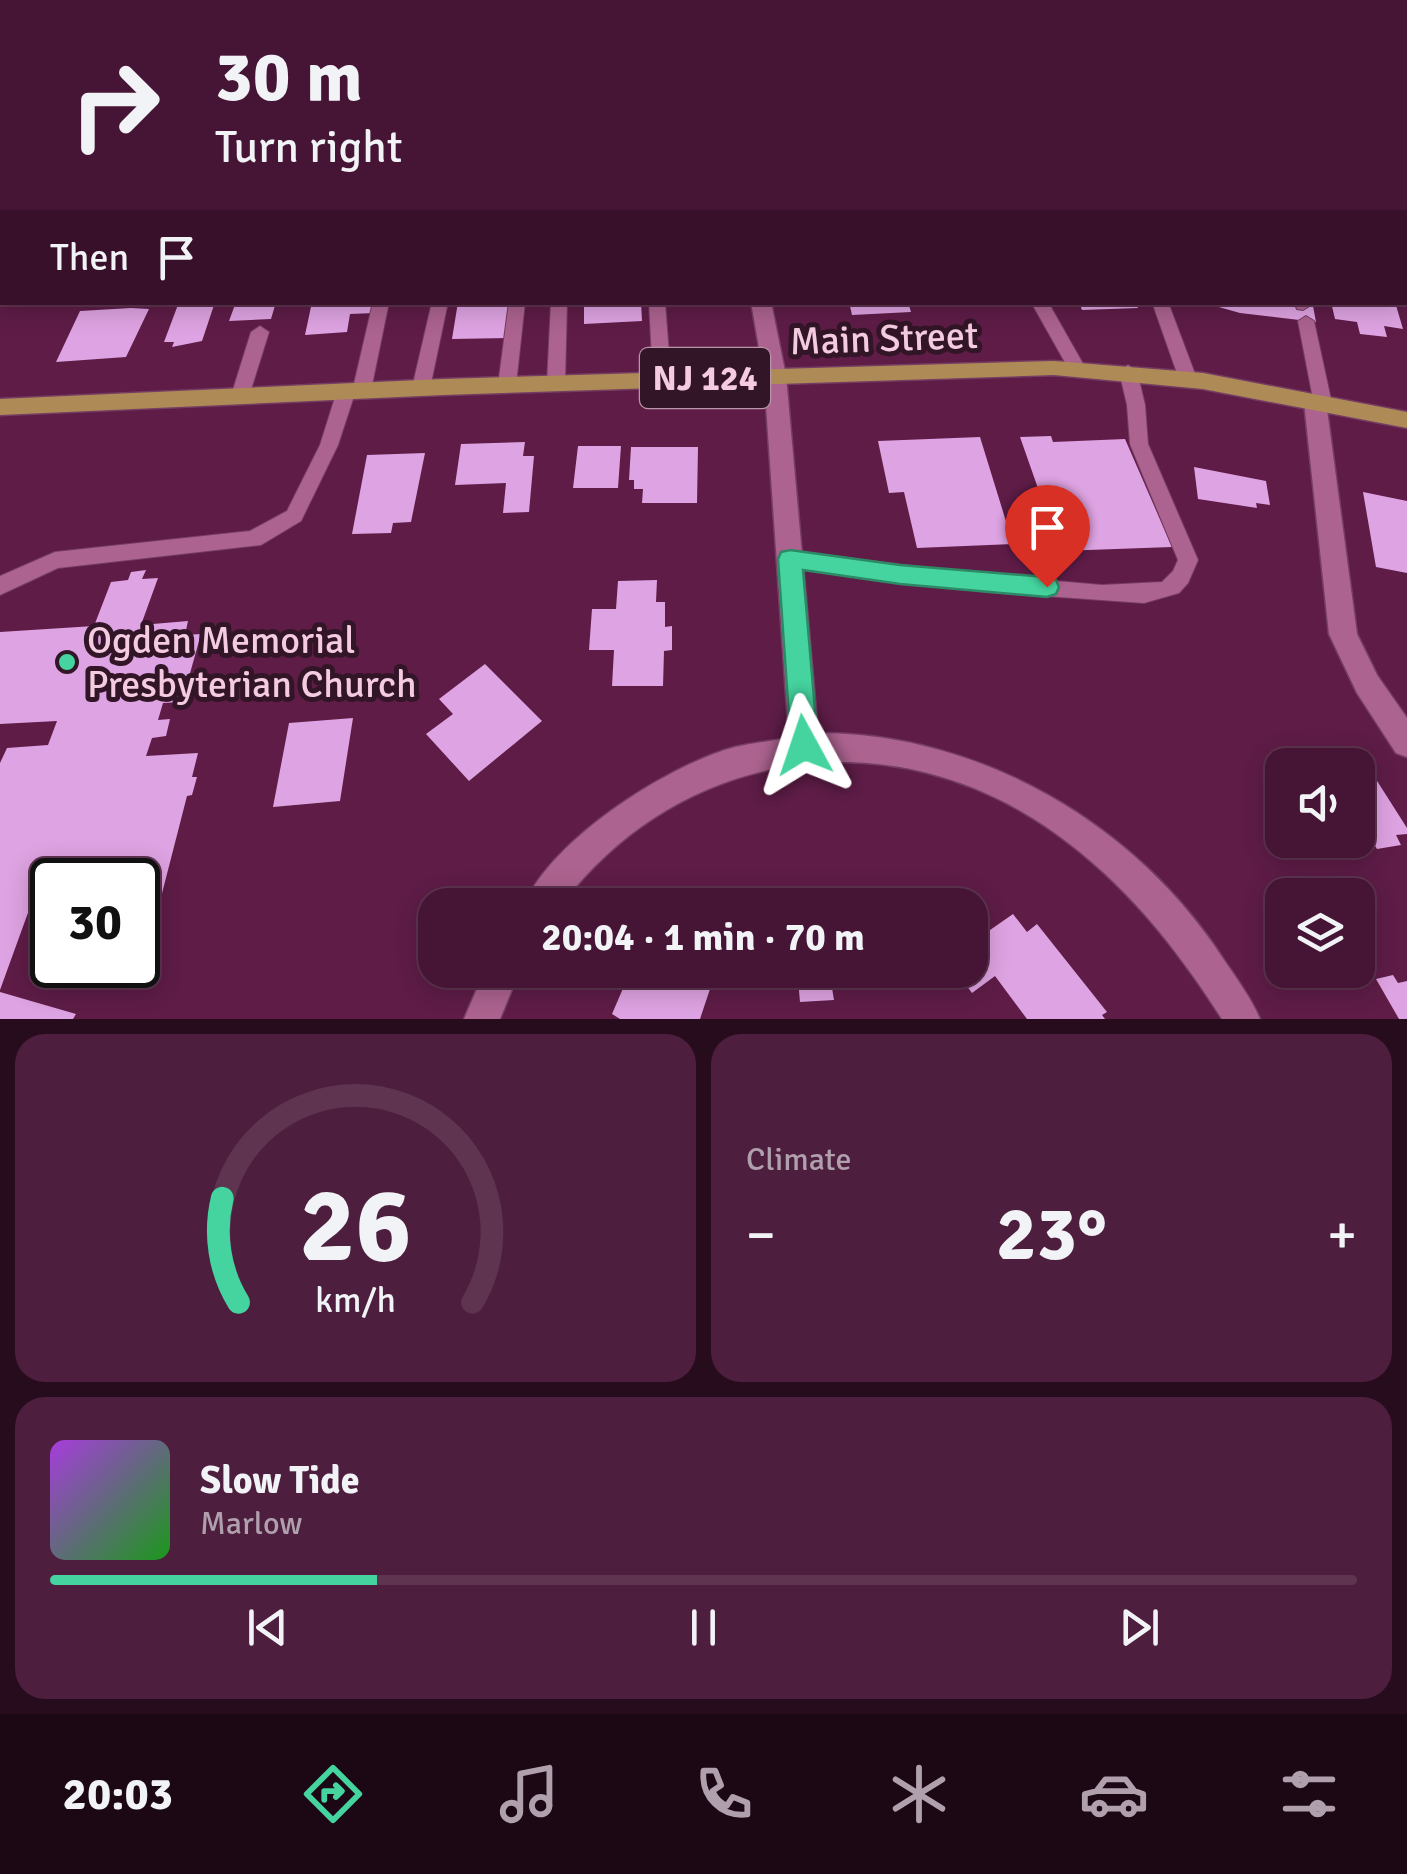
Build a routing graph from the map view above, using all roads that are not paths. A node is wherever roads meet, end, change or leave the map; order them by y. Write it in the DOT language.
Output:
graph roads {
  1 [pos="380,305"];
  2 [pos="439,305"];
  3 [pos="517,305"];
  4 [pos="559,305"];
  5 [pos="657,305"];
  6 [pos="763,305"];
  7 [pos="1041,305"];
  8 [pos="1161,305"];
  9 [pos="1304,309"];
  10 [pos="260,332"];
  11 [pos="1078,369"];
  12 [pos="1128,372"];
  13 [pos="775,376"];
  14 [pos="1188,379"];
  15 [pos="662,380"];
  16 [pos="556,383"];
  17 [pos="507,385"];
  18 [pos="421,388"];
  19 [pos="354,391"];
  20 [pos="240,396"];
  21 [pos="1319,403"];
  22 [pos="0,407"];
  23 [pos="1407,420"];
  24 [pos="790,559"];
  25 [pos="0,586"];
  26 [pos="1407,744"];
  27 [pos="804,745"];
  28 [pos="556,888"];
  29 [pos="496,988"];
  30 [pos="482,1019"];
  31 [pos="1242,1019"];
  1 -- 19 [label="lane"];
  2 -- 18 [label="lane"];
  3 -- 17 [label="lane"];
  4 -- 16 [label="lane"];
  5 -- 15 [label="lane"];
  6 -- 13 [label="street"];
  7 -- 11 [label="lane"];
  8 -- 14 [label="lane"];
  9 -- 21 [label="lane"];
  10 -- 20 [label="lane"];
  11 -- 12 [label="main road, Main Street / NJ 124"];
  11 -- 13 [label="main road, Main Street / NJ 124"];
  12 -- 14 [label="main road, Main Street / NJ 124"];
  12 -- 24 [label="lane"];
  13 -- 15 [label="main road, Main Street / NJ 124"];
  13 -- 24 [label="street"];
  14 -- 21 [label="main road, Main Street / NJ 124"];
  15 -- 16 [label="main road, Main Street / NJ 124"];
  16 -- 17 [label="main road, Main Street / NJ 124"];
  17 -- 18 [label="main road, Main Street / NJ 124"];
  18 -- 19 [label="main road, Main Street / NJ 124"];
  19 -- 20 [label="main road, Main Street / NJ 124"];
  19 -- 25 [label="lane"];
  20 -- 22 [label="main road, Main Street / NJ 124"];
  21 -- 23 [label="main road, Main Street / NJ 124"];
  21 -- 26 [label="street"];
  24 -- 27 [label="street"];
  27 -- 28 [label="street"];
  27 -- 31 [label="street"];
  29 -- 30 [label="street"];
}
